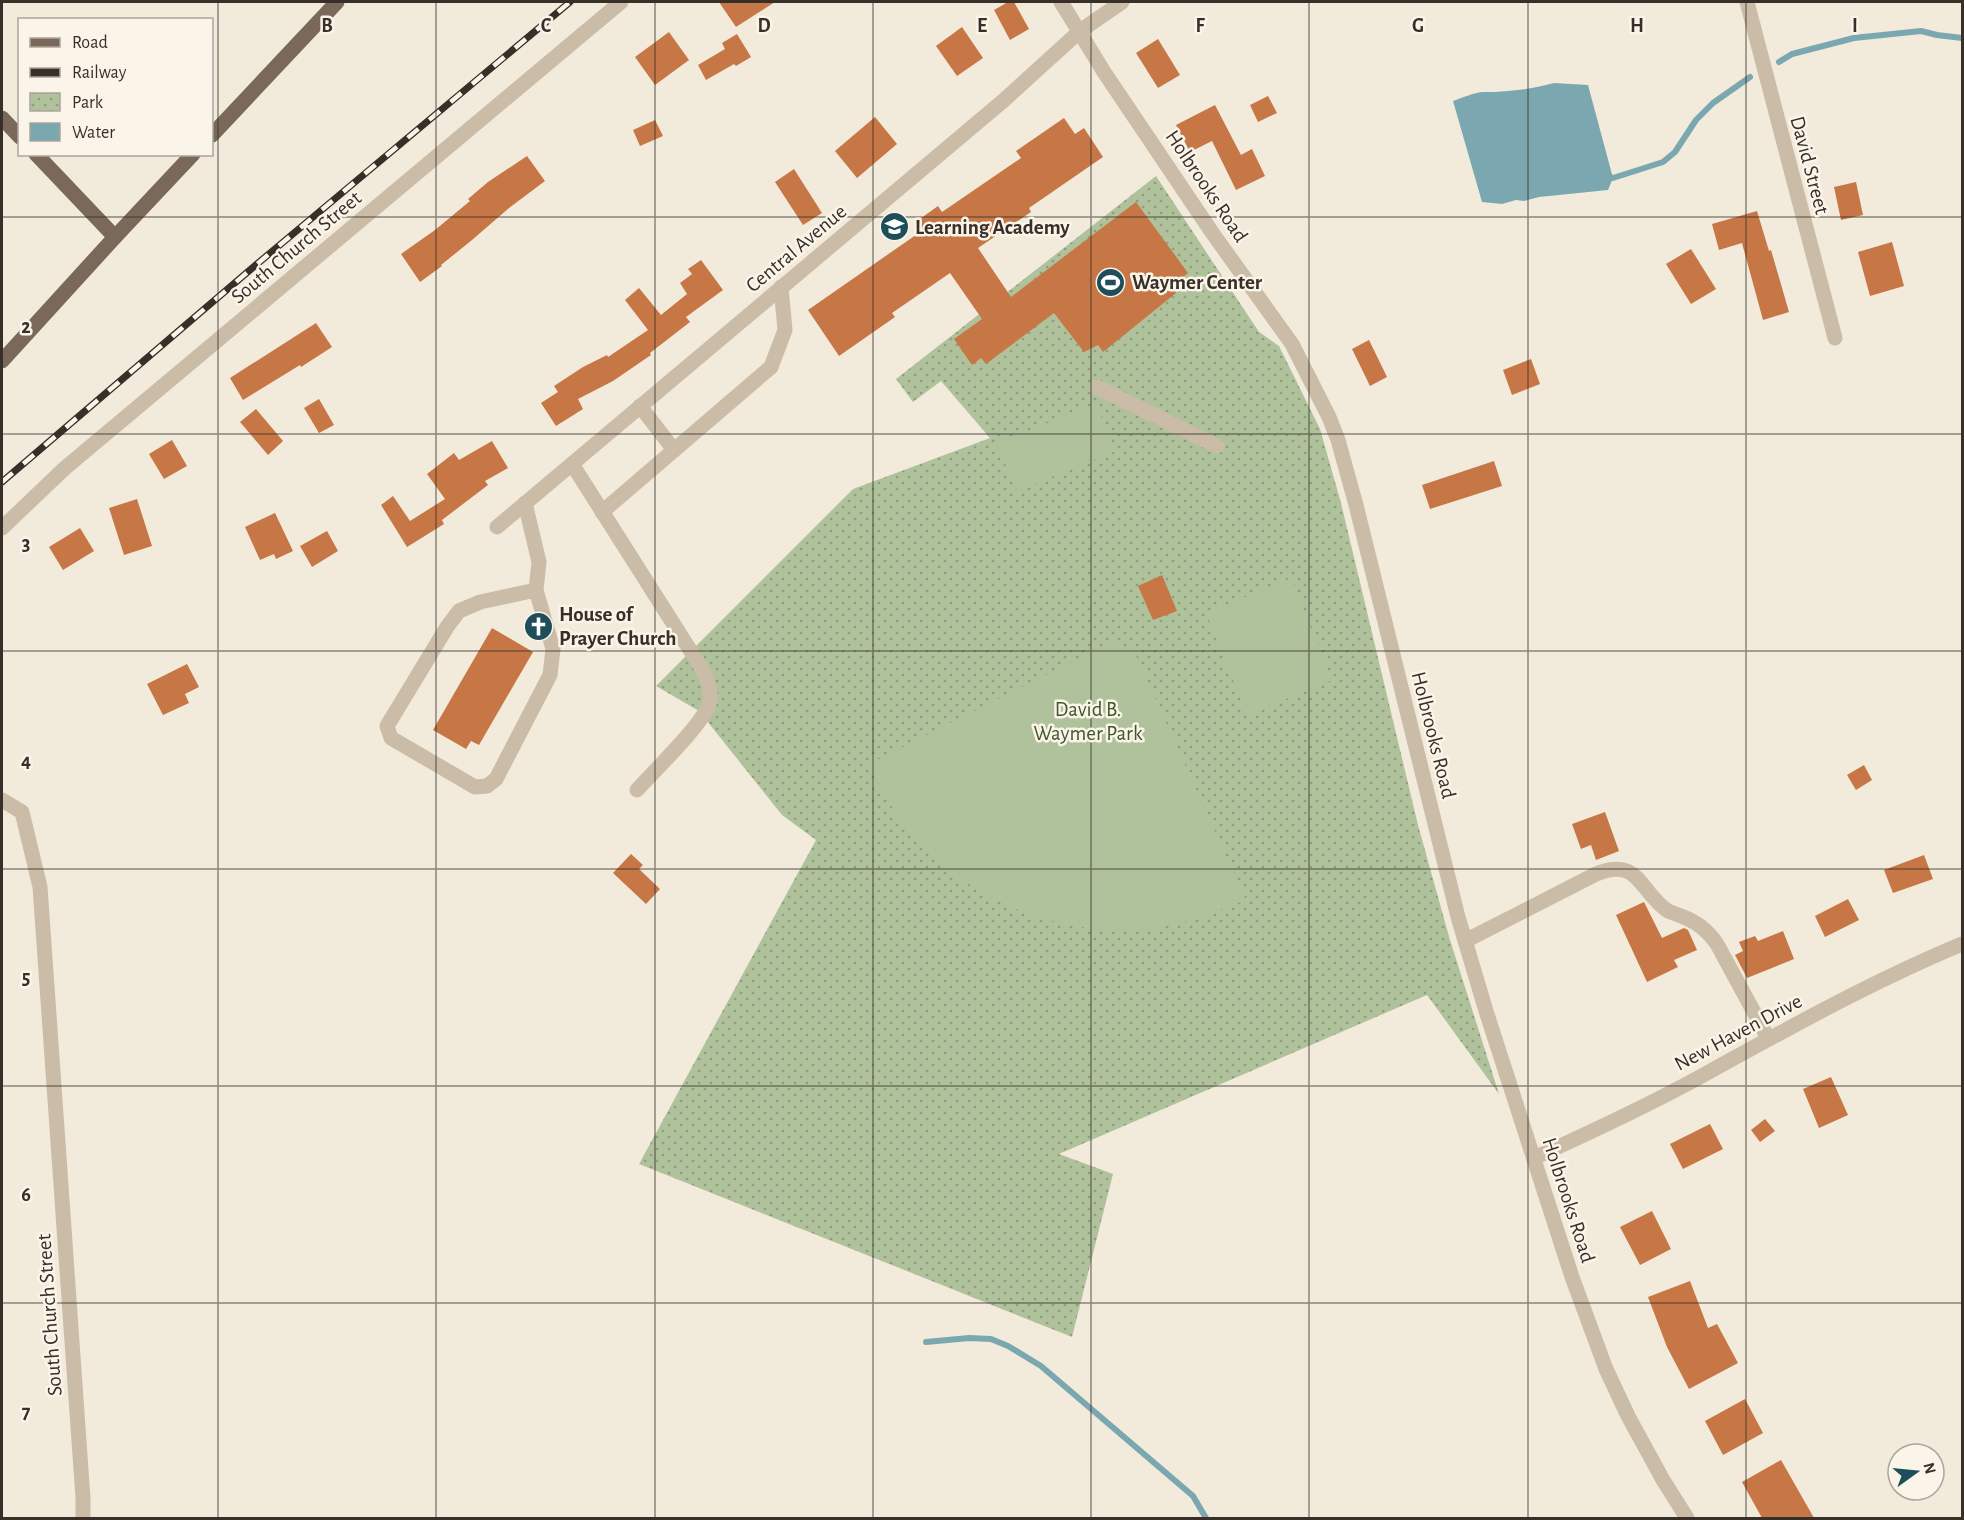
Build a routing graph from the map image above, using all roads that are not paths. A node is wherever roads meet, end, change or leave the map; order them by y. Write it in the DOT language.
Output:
graph roads {
  1 [pos="337,2"];
  2 [pos="621,2"];
  3 [pos="1061,2"];
  4 [pos="1122,2"];
  5 [pos="1747,2"];
  6 [pos="1080,31"];
  7 [pos="2,118"];
  8 [pos="213,134"];
  9 [pos="18,135"];
  10 [pos="38,156"];
  11 [pos="191,156"];
  12 [pos="115,237"];
  13 [pos="781,287"];
  14 [pos="1834,338"];
  15 [pos="2,362"];
  16 [pos="1097,387"];
  17 [pos="640,406"];
  18 [pos="1217,446"];
  19 [pos="674,450"];
  20 [pos="572,464"];
  21 [pos="525,503"];
  22 [pos="602,512"];
  23 [pos="497,527"];
  24 [pos="2,528"];
  25 [pos="536,590"];
  26 [pos="637,790"];
  27 [pos="2,800"];
  28 [pos="1465,941"];
  29 [pos="1962,944"];
  30 [pos="1768,1038"];
  31 [pos="1533,1158"];
  32 [pos="83,1518"];
  33 [pos="1687,1518"];
  1 -- 8 [label="main road"];
  2 -- 24 [label="street, South Church Street"];
  3 -- 6 [label="street, Holbrooks Road"];
  4 -- 6 [label="street, Central Avenue"];
  5 -- 14 [label="street, David Street"];
  6 -- 13 [label="street, Central Avenue"];
  6 -- 28 [label="street, Holbrooks Road"];
  7 -- 9 [label="main road"];
  10 -- 12 [label="main road"];
  11 -- 12 [label="main road"];
  12 -- 15 [label="main road"];
  13 -- 17 [label="street, Central Avenue"];
  13 -- 19 [label="street"];
  16 -- 18 [label="street"];
  17 -- 19 [label="street"];
  17 -- 20 [label="street, Central Avenue"];
  19 -- 22 [label="street"];
  20 -- 21 [label="street, Central Avenue"];
  20 -- 22 [label="street"];
  21 -- 23 [label="street, Central Avenue"];
  21 -- 25 [label="street"];
  22 -- 26 [label="street"];
  25 -- 25 [label="street"];
  27 -- 32 [label="street, South Church Street"];
  28 -- 30 [label="street"];
  28 -- 31 [label="street, Holbrooks Road"];
  29 -- 30 [label="street, New Haven Drive"];
  30 -- 31 [label="street, New Haven Drive"];
  31 -- 33 [label="street, Holbrooks Road"];
}
